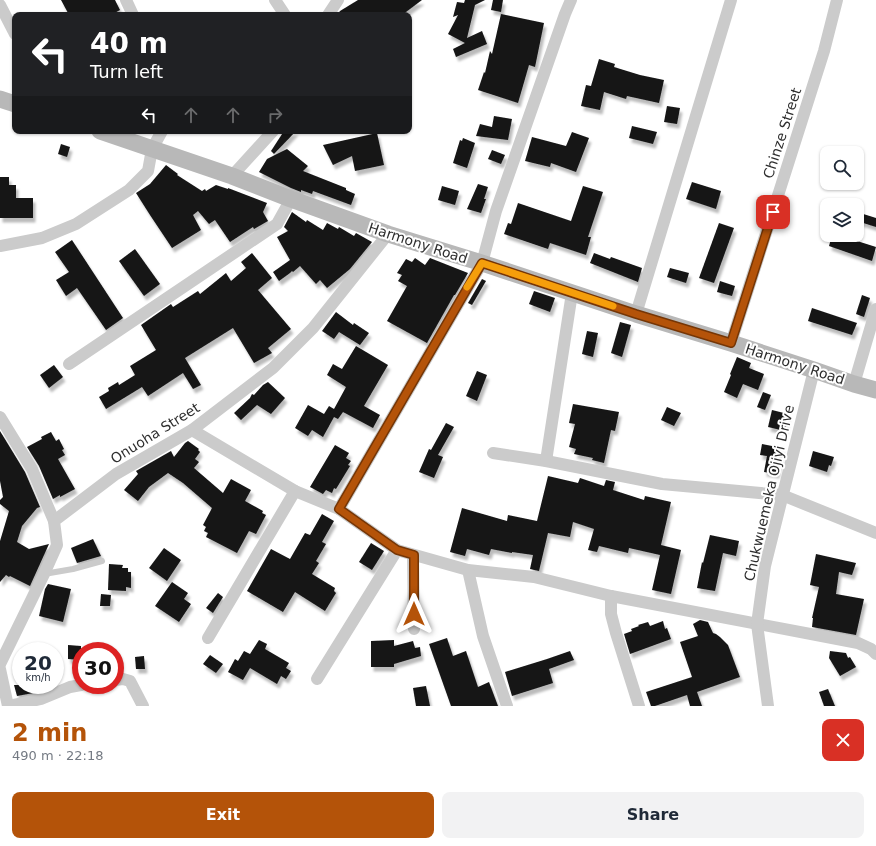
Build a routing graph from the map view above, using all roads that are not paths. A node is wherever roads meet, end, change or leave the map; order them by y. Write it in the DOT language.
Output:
graph roads {
  1 [pos="126,0"];
  2 [pos="275,0"];
  3 [pos="338,0"];
  4 [pos="571,0"];
  5 [pos="731,0"];
  6 [pos="837,0"];
  7 [pos="0,5"];
  8 [pos="132,12"];
  9 [pos="283,12"];
  10 [pos="330,12"];
  11 [pos="12,28"];
  12 [pos="0,99"];
  13 [pos="12,103"];
  14 [pos="109,134"];
  15 [pos="160,134"];
  16 [pos="270,134"];
  17 [pos="152,149"];
  18 [pos="232,176"];
  19 [pos="291,198"];
  20 [pos="388,234"];
  21 [pos="0,246"];
  22 [pos="482,263"];
  23 [pos="572,293"];
  24 [pos="876,310"];
  25 [pos="636,314"];
  26 [pos="731,343"];
  27 [pos="69,364"];
  28 [pos="814,370"];
  29 [pos="854,384"];
  30 [pos="876,390"];
  31 [pos="0,417"];
  32 [pos="192,430"];
  33 [pos="493,453"];
  34 [pos="546,461"];
  35 [pos="295,490"];
  36 [pos="782,495"];
  37 [pos="339,509"];
  38 [pos="54,522"];
  39 [pos="876,533"];
  40 [pos="397,550"];
  41 [pos="414,555"];
  42 [pos="102,561"];
  43 [pos="468,570"];
  44 [pos="44,574"];
  45 [pos="611,596"];
  46 [pos="756,624"];
  47 [pos="414,629"];
  48 [pos="208,638"];
  49 [pos="876,654"];
  50 [pos="0,664"];
  51 [pos="0,669"];
  52 [pos="317,678"];
  53 [pos="124,679"];
  54 [pos="72,687"];
  55 [pos="8,706"];
  56 [pos="142,706"];
  57 [pos="507,706"];
  58 [pos="639,706"];
  59 [pos="768,706"];
  1 -- 8 [label="street"];
  2 -- 9 [label="street"];
  3 -- 10 [label="street"];
  4 -- 22 [label="street"];
  5 -- 25 [label="street"];
  6 -- 26 [label="street, Chinze Street"];
  7 -- 11 [label="street"];
  12 -- 13 [label="main road"];
  14 -- 17 [label="main road, Harmony Road"];
  15 -- 17 [label="street"];
  16 -- 18 [label="street"];
  17 -- 18 [label="main road, Harmony Road"];
  17 -- 21 [label="street"];
  18 -- 19 [label="main road, Harmony Road"];
  19 -- 20 [label="main road, Harmony Road"];
  19 -- 27 [label="street"];
  20 -- 22 [label="main road, Harmony Road"];
  20 -- 32 [label="street, Onuoha Street"];
  22 -- 23 [label="main road, Harmony Road"];
  22 -- 37 [label="street"];
  23 -- 25 [label="main road, Harmony Road"];
  23 -- 34 [label="street"];
  24 -- 29 [label="street"];
  25 -- 26 [label="main road, Harmony Road"];
  26 -- 28 [label="main road, Harmony Road"];
  28 -- 29 [label="main road, Harmony Road"];
  28 -- 36 [label="street, Chukwuemeka Ojiyi Drive"];
  29 -- 30 [label="main road, Harmony Road"];
  31 -- 38 [label="street"];
  32 -- 35 [label="street"];
  32 -- 38 [label="street, Onuoha Street"];
  33 -- 34 [label="street"];
  34 -- 36 [label="street"];
  35 -- 37 [label="street"];
  35 -- 48 [label="street"];
  36 -- 39 [label="street"];
  36 -- 46 [label="street, Chukwuemeka Ojiyi Drive"];
  37 -- 40 [label="street"];
  38 -- 44 [label="street"];
  40 -- 41 [label="street"];
  40 -- 52 [label="street"];
  41 -- 43 [label="street"];
  41 -- 47 [label="street"];
  42 -- 44 [label="lane"];
  43 -- 45 [label="street"];
  43 -- 57 [label="street"];
  44 -- 50 [label="street"];
  45 -- 46 [label="street"];
  45 -- 58 [label="street"];
  46 -- 49 [label="street"];
  46 -- 59 [label="street, Chukwuemeka Ojiyi Drive"];
  51 -- 55 [label="street"];
  53 -- 56 [label="street"];
  54 -- 55 [label="street"];
}
